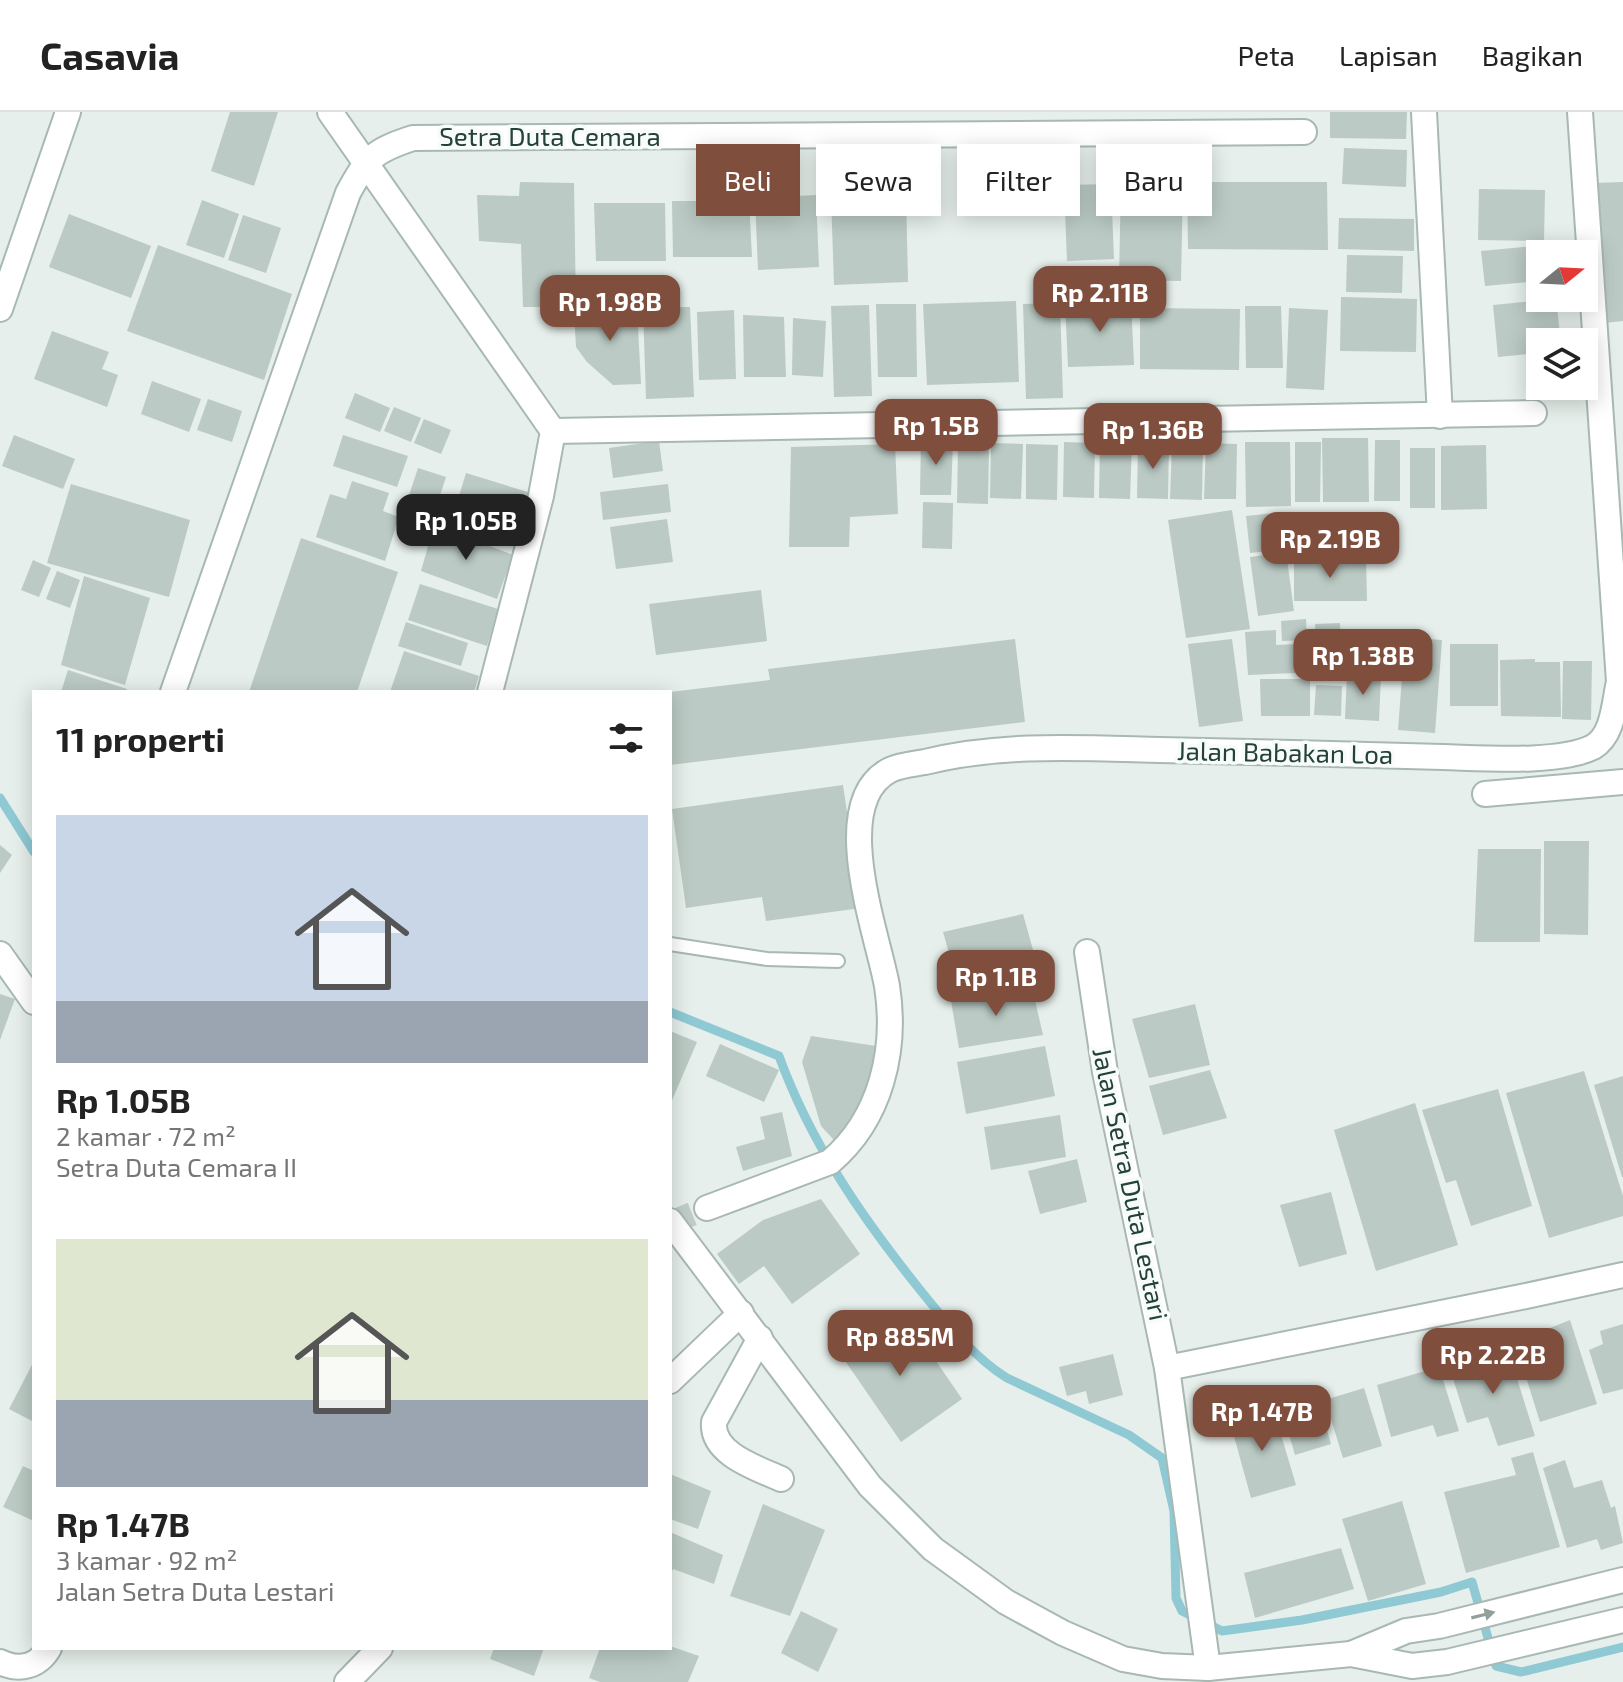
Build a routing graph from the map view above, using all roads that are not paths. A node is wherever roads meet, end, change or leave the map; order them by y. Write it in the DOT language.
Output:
graph roads {
  1 [pos="68,112"];
  2 [pos="330,112"];
  3 [pos="1424,112"];
  4 [pos="1580,112"];
  5 [pos="1304,132"];
  6 [pos="366,161"];
  7 [pos="0,309"];
  8 [pos="1534,413"];
  9 [pos="1440,416"];
  10 [pos="553,431"];
  11 [pos="174,690"];
  12 [pos="491,690"];
  13 [pos="1623,782"];
  14 [pos="1485,794"];
  15 [pos="672,944"];
  16 [pos="1087,952"];
  17 [pos="0,954"];
  18 [pos="838,961"];
  19 [pos="32,999"];
  20 [pos="707,1208"];
  21 [pos="672,1224"];
  22 [pos="1623,1275"];
  23 [pos="741,1313"];
  24 [pos="760,1338"];
  25 [pos="1167,1368"];
  26 [pos="672,1379"];
  27 [pos="781,1479"];
  28 [pos="1623,1580"];
  29 [pos="1623,1620"];
  30 [pos="1439,1626"];
  31 [pos="1406,1631"];
  32 [pos="47,1650"];
  33 [pos="378,1650"];
  34 [pos="1351,1654"];
  35 [pos="0,1662"];
  36 [pos="1208,1668"];
  37 [pos="1449,1672"];
  38 [pos="1414,1674"];
  39 [pos="347,1682"];
  1 -- 7 [label="street"];
  2 -- 6 [label="street"];
  3 -- 9 [label="street"];
  4 -- 20 [label="street, Jalan Babakan Loa"];
  5 -- 6 [label="street, Setra Duta Cemara"];
  6 -- 10 [label="street"];
  6 -- 11 [label="street"];
  8 -- 9 [label="street"];
  9 -- 10 [label="street"];
  10 -- 12 [label="street"];
  13 -- 14 [label="street"];
  15 -- 18 [label="lane"];
  16 -- 25 [label="street, Jalan Setra Duta Lestari"];
  17 -- 19 [label="street"];
  21 -- 23 [label="street"];
  22 -- 25 [label="street"];
  23 -- 24 [label="street"];
  23 -- 26 [label="street"];
  24 -- 27 [label="street"];
  24 -- 36 [label="street"];
  25 -- 36 [label="street, Jalan Setra Duta Lestari"];
  30 -- 28 [label="street, one-way"];
  29 -- 37 [label="street"];
  30 -- 31 [label="street"];
  30 -- 37 [label="street"];
  31 -- 34 [label="street"];
  31 -- 38 [label="street"];
  32 -- 35 [label="street"];
  33 -- 39 [label="street"];
  34 -- 36 [label="street"];
  34 -- 38 [label="street"];
  37 -- 38 [label="street"];
}
